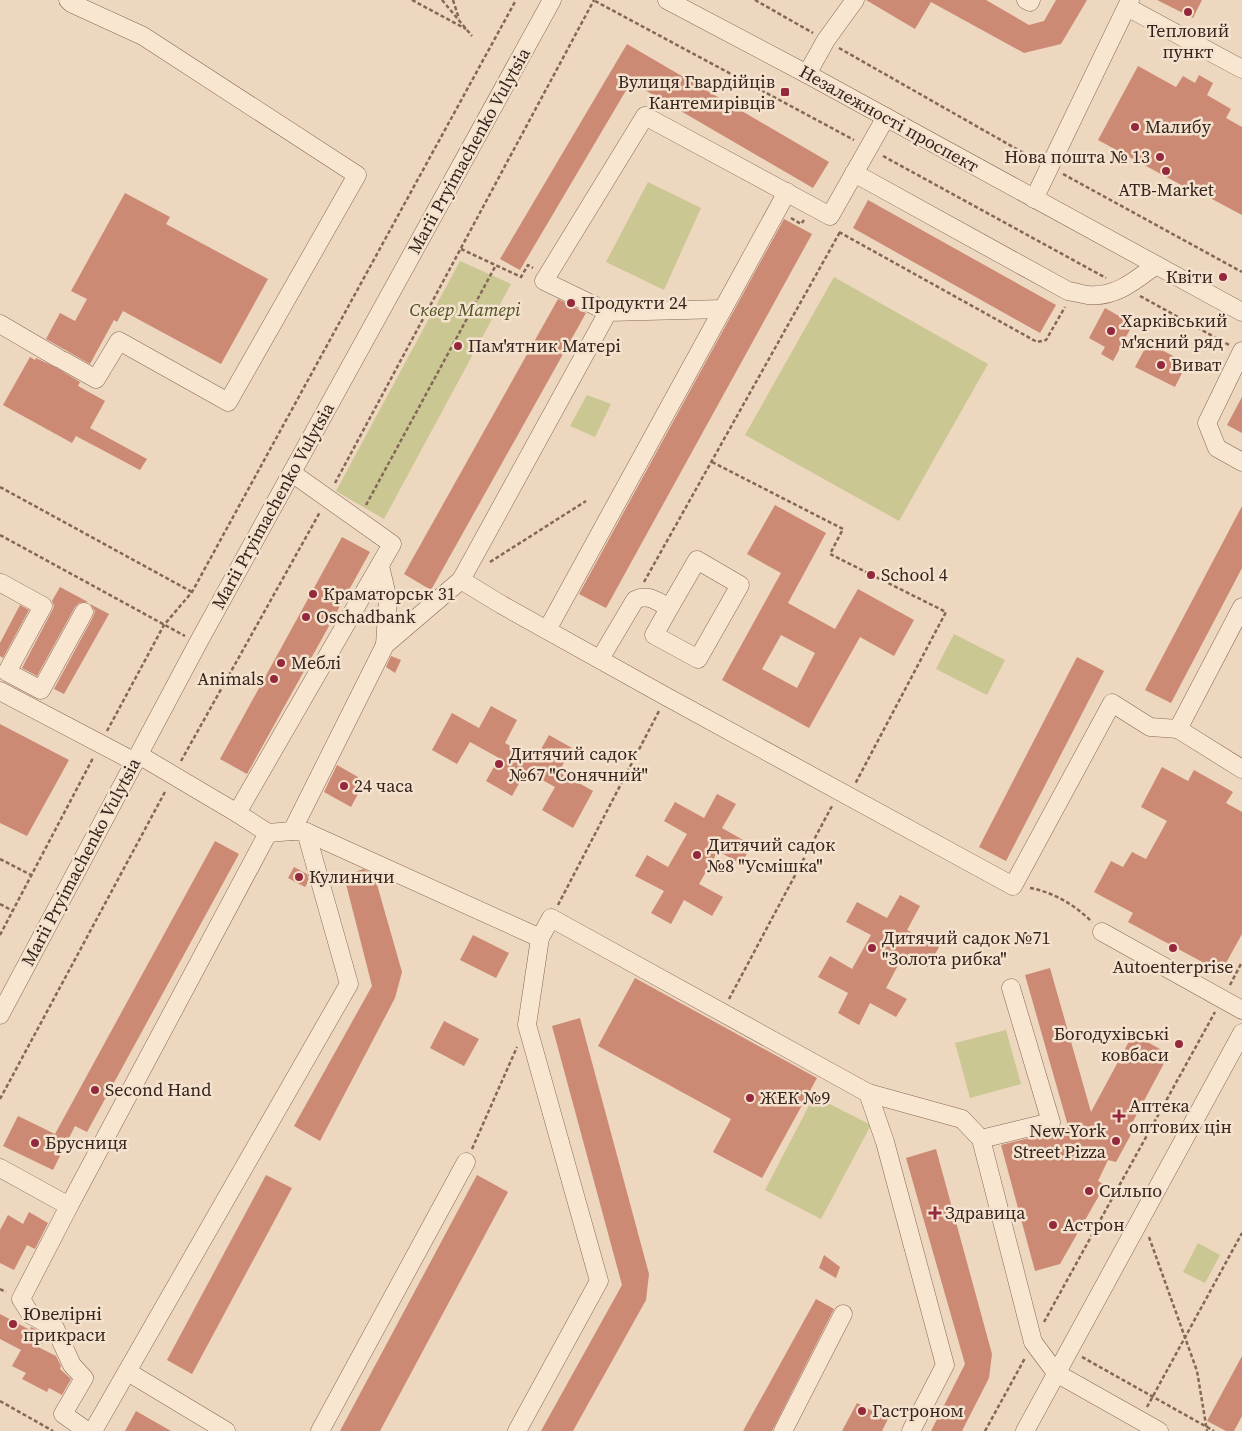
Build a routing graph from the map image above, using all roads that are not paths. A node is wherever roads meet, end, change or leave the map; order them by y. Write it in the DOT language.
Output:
graph roads {
  1 [pos="68,0"];
  2 [pos="552,0"];
  3 [pos="667,0"];
  4 [pos="855,0"];
  5 [pos="1026,0"];
  6 [pos="1031,0"];
  7 [pos="1128,4"];
  8 [pos="1242,70"];
  9 [pos="808,74"];
  10 [pos="886,117"];
  11 [pos="854,173"];
  12 [pos="787,192"];
  13 [pos="1034,198"];
  14 [pos="1156,265"];
  15 [pos="723,309"];
  16 [pos="608,312"];
  17 [pos="1242,312"];
  18 [pos="0,324"];
  19 [pos="1242,351"];
  20 [pos="1242,462"];
  21 [pos="292,473"];
  22 [pos="380,566"];
  23 [pos="461,580"];
  24 [pos="0,583"];
  25 [pos="669,607"];
  26 [pos="1242,607"];
  27 [pos="84,612"];
  28 [pos="547,630"];
  29 [pos="385,646"];
  30 [pos="600,659"];
  31 [pos="0,691"];
  32 [pos="1178,729"];
  33 [pos="137,758"];
  34 [pos="1242,769"];
  35 [pos="237,813"];
  36 [pos="299,831"];
  37 [pos="268,833"];
  38 [pos="1102,932"];
  39 [pos="540,938"];
  40 [pos="1011,988"];
  41 [pos="1242,1010"];
  42 [pos="0,1015"];
  43 [pos="1242,1033"];
  44 [pos="868,1093"];
  45 [pos="981,1139"];
  46 [pos="466,1162"];
  47 [pos="0,1168"];
  48 [pos="69,1206"];
  49 [pos="842,1314"];
  50 [pos="128,1372"];
  51 [pos="1056,1373"];
  52 [pos="87,1431"];
  53 [pos="93,1431"];
  54 [pos="226,1431"];
  55 [pos="320,1431"];
  56 [pos="517,1431"];
  57 [pos="783,1431"];
  58 [pos="912,1431"];
  59 [pos="1025,1431"];
  60 [pos="1159,1431"];
  1 -- 18 [label="street"];
  2 -- 21 [label="street, Marii Pryimachenko Vulytsia"];
  3 -- 9 [label="street, Незалежності проспект"];
  4 -- 9 [label="street"];
  5 -- 6 [label="street"];
  7 -- 8 [label="street"];
  7 -- 13 [label="street"];
  9 -- 10 [label="street, Незалежності проспект"];
  10 -- 11 [label="street"];
  10 -- 13 [label="street, Незалежності проспект"];
  11 -- 12 [label="street"];
  11 -- 14 [label="street"];
  12 -- 15 [label="street"];
  12 -- 16 [label="street"];
  13 -- 14 [label="street, Незалежності проспект"];
  14 -- 17 [label="street, Незалежності проспект"];
  15 -- 16 [label="street"];
  15 -- 28 [label="street"];
  16 -- 23 [label="street"];
  19 -- 20 [label="street"];
  21 -- 22 [label="street"];
  21 -- 33 [label="street, Marii Pryimachenko Vulytsia"];
  22 -- 29 [label="street"];
  22 -- 35 [label="street"];
  23 -- 28 [label="street"];
  23 -- 29 [label="street"];
  24 -- 27 [label="street"];
  25 -- 25 [label="street"];
  25 -- 30 [label="street"];
  26 -- 32 [label="street"];
  28 -- 30 [label="street"];
  29 -- 36 [label="street"];
  30 -- 32 [label="street"];
  31 -- 33 [label="street"];
  32 -- 34 [label="street"];
  33 -- 35 [label="street"];
  33 -- 42 [label="street, Marii Pryimachenko Vulytsia"];
  35 -- 37 [label="street"];
  36 -- 37 [label="street"];
  36 -- 39 [label="street"];
  36 -- 50 [label="street"];
  37 -- 48 [label="street"];
  38 -- 41 [label="street"];
  39 -- 44 [label="street"];
  39 -- 56 [label="street"];
  40 -- 45 [label="street"];
  43 -- 51 [label="street"];
  44 -- 45 [label="street"];
  44 -- 58 [label="street"];
  45 -- 51 [label="street"];
  46 -- 55 [label="street"];
  47 -- 48 [label="street"];
  48 -- 52 [label="street"];
  49 -- 57 [label="street"];
  50 -- 53 [label="street"];
  50 -- 54 [label="street"];
  51 -- 59 [label="street"];
  51 -- 60 [label="street"];
}
